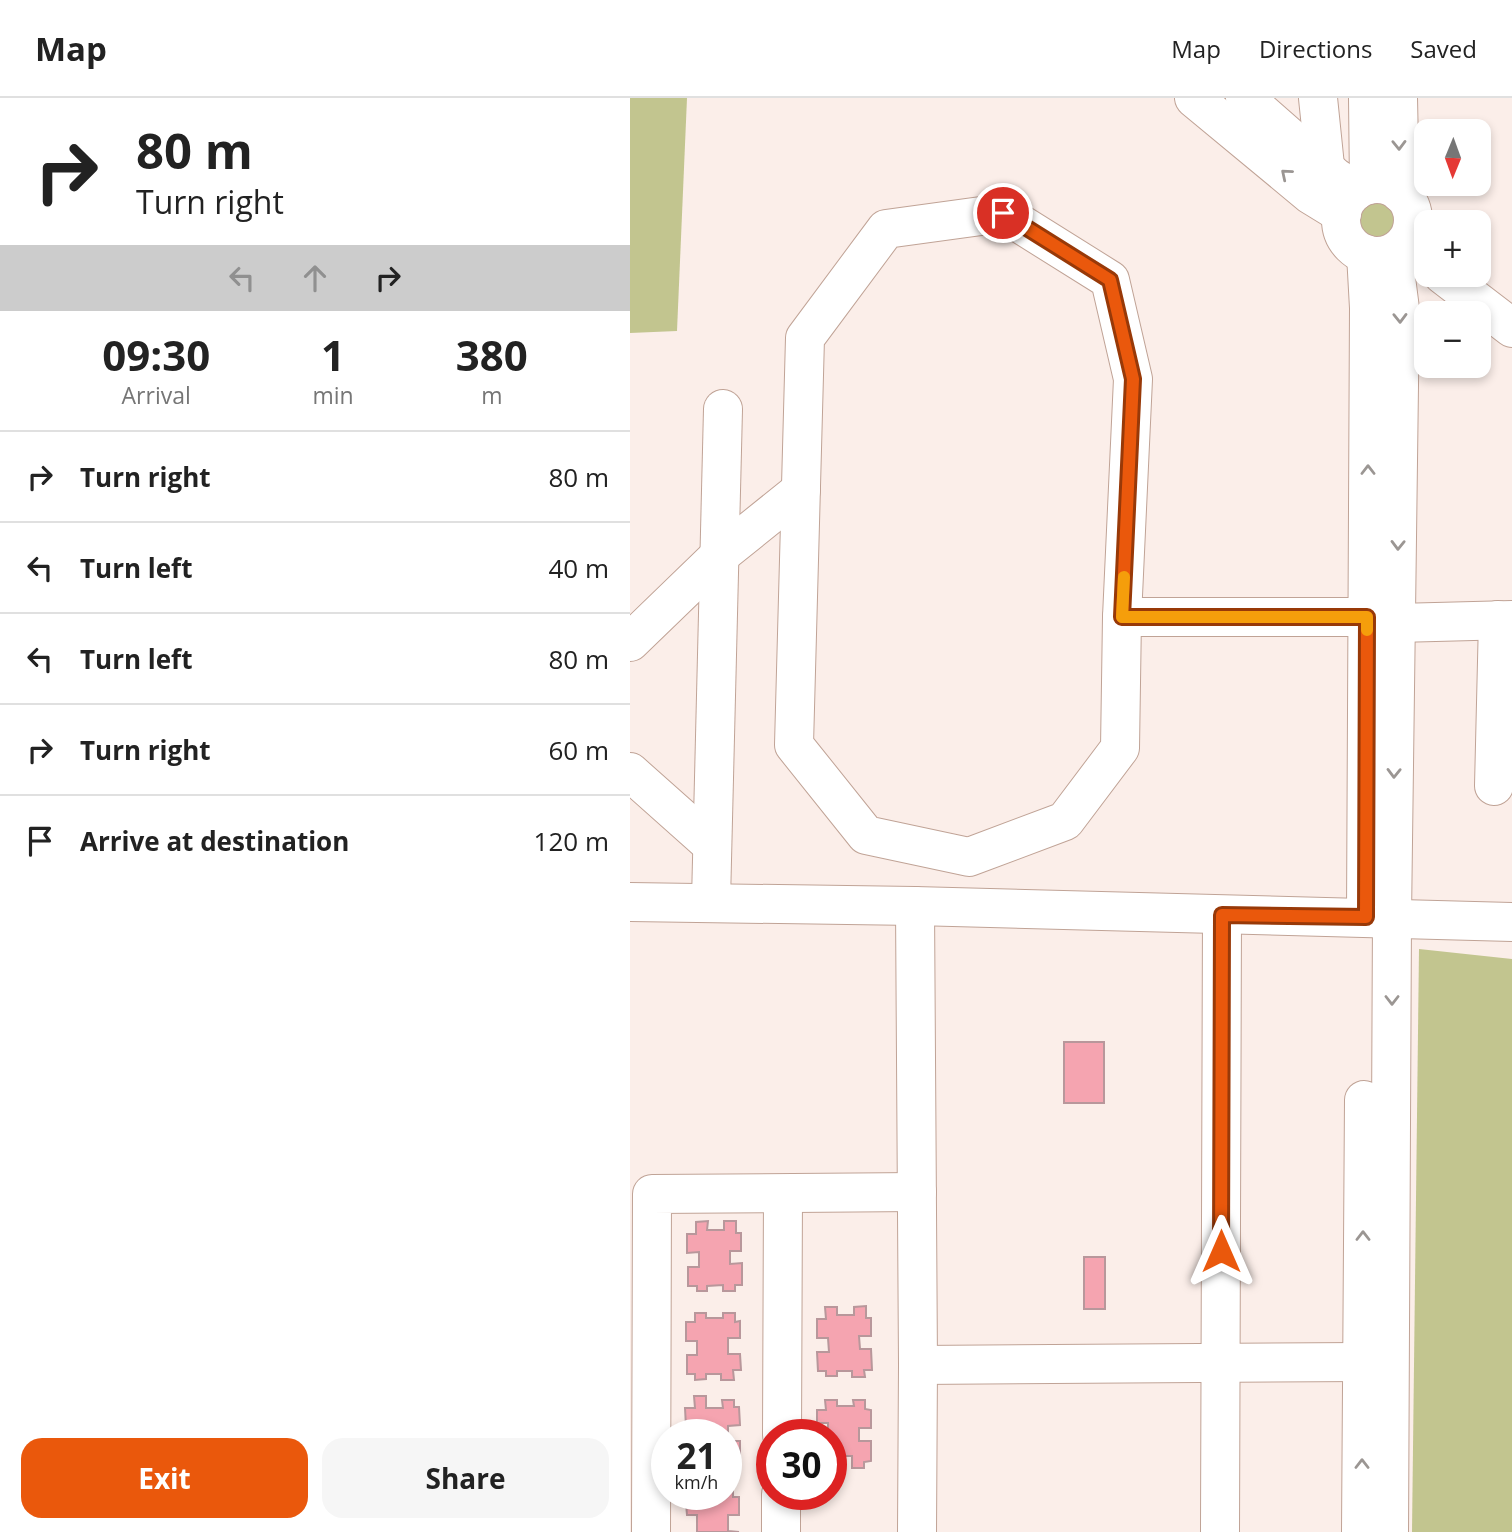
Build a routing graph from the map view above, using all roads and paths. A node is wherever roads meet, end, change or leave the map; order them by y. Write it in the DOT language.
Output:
graph roads {
  1 [pos="1194,98"];
  2 [pos="1245,98"];
  3 [pos="1318,98"];
  4 [pos="1368,98"];
  5 [pos="1398,98"];
  6 [pos="1325,166"];
  7 [pos="1367,196"];
  8 [pos="1400,251"];
  9 [pos="1459,287"];
  10 [pos="1512,328"];
  11 [pos="723,409"];
  12 [pos="801,490"];
  13 [pos="719,556"];
  14 [pos="1122,617"];
  15 [pos="1382,620"];
  16 [pos="1505,620"];
  17 [pos="630,642"];
  18 [pos="630,772"];
  19 [pos="1494,786"];
  20 [pos="712,845"];
  21 [pos="711,901"];
  22 [pos="630,902"];
  23 [pos="915,906"];
  24 [pos="1222,915"];
  25 [pos="1379,917"];
  26 [pos="1512,922"];
  27 [pos="917,1192"];
  28 [pos="783,1194"];
  29 [pos="1362,1362"];
  30 [pos="1220,1363"];
  31 [pos="919,1365"];
  32 [pos="782,1419"];
  33 [pos="781,1510"];
  34 [pos="651,1532"];
  35 [pos="781,1532"];
  36 [pos="917,1532"];
  37 [pos="1220,1532"];
  38 [pos="1361,1532"];
  39 [pos="1389,1532"];
  7 -- 1 [label="street, one-way"];
  2 -- 6 [label="street"];
  3 -- 6 [label="street"];
  4 -- 7 [label="street"];
  5 -- 7 [label="street, one-way"];
  6 -- 7 [label="street"];
  7 -- 8 [label="street"];
  7 -- 8 [label="street"];
  8 -- 15 [label="street"];
  9 -- 10 [label="street"];
  11 -- 13 [label="street"];
  12 -- 13 [label="street"];
  12 -- 14 [label="street"];
  12 -- 14 [label="street"];
  13 -- 17 [label="street"];
  13 -- 20 [label="street"];
  14 -- 15 [label="street"];
  15 -- 16 [label="street"];
  15 -- 25 [label="street"];
  16 -- 19 [label="street"];
  18 -- 20 [label="street"];
  20 -- 21 [label="street"];
  21 -- 22 [label="street"];
  21 -- 23 [label="street"];
  23 -- 24 [label="street"];
  23 -- 27 [label="street"];
  24 -- 25 [label="street"];
  24 -- 30 [label="street"];
  25 -- 26 [label="street"];
  29 -- 25 [label="street, one-way"];
  25 -- 39 [label="street, one-way"];
  27 -- 28 [label="street"];
  27 -- 31 [label="street"];
  28 -- 32 [label="street"];
  28 -- 34 [label="street"];
  29 -- 30 [label="street"];
  38 -- 29 [label="street, one-way"];
  30 -- 31 [label="street"];
  30 -- 37 [label="street"];
  31 -- 36 [label="street"];
  33 -- 35 [label="street"];
}
